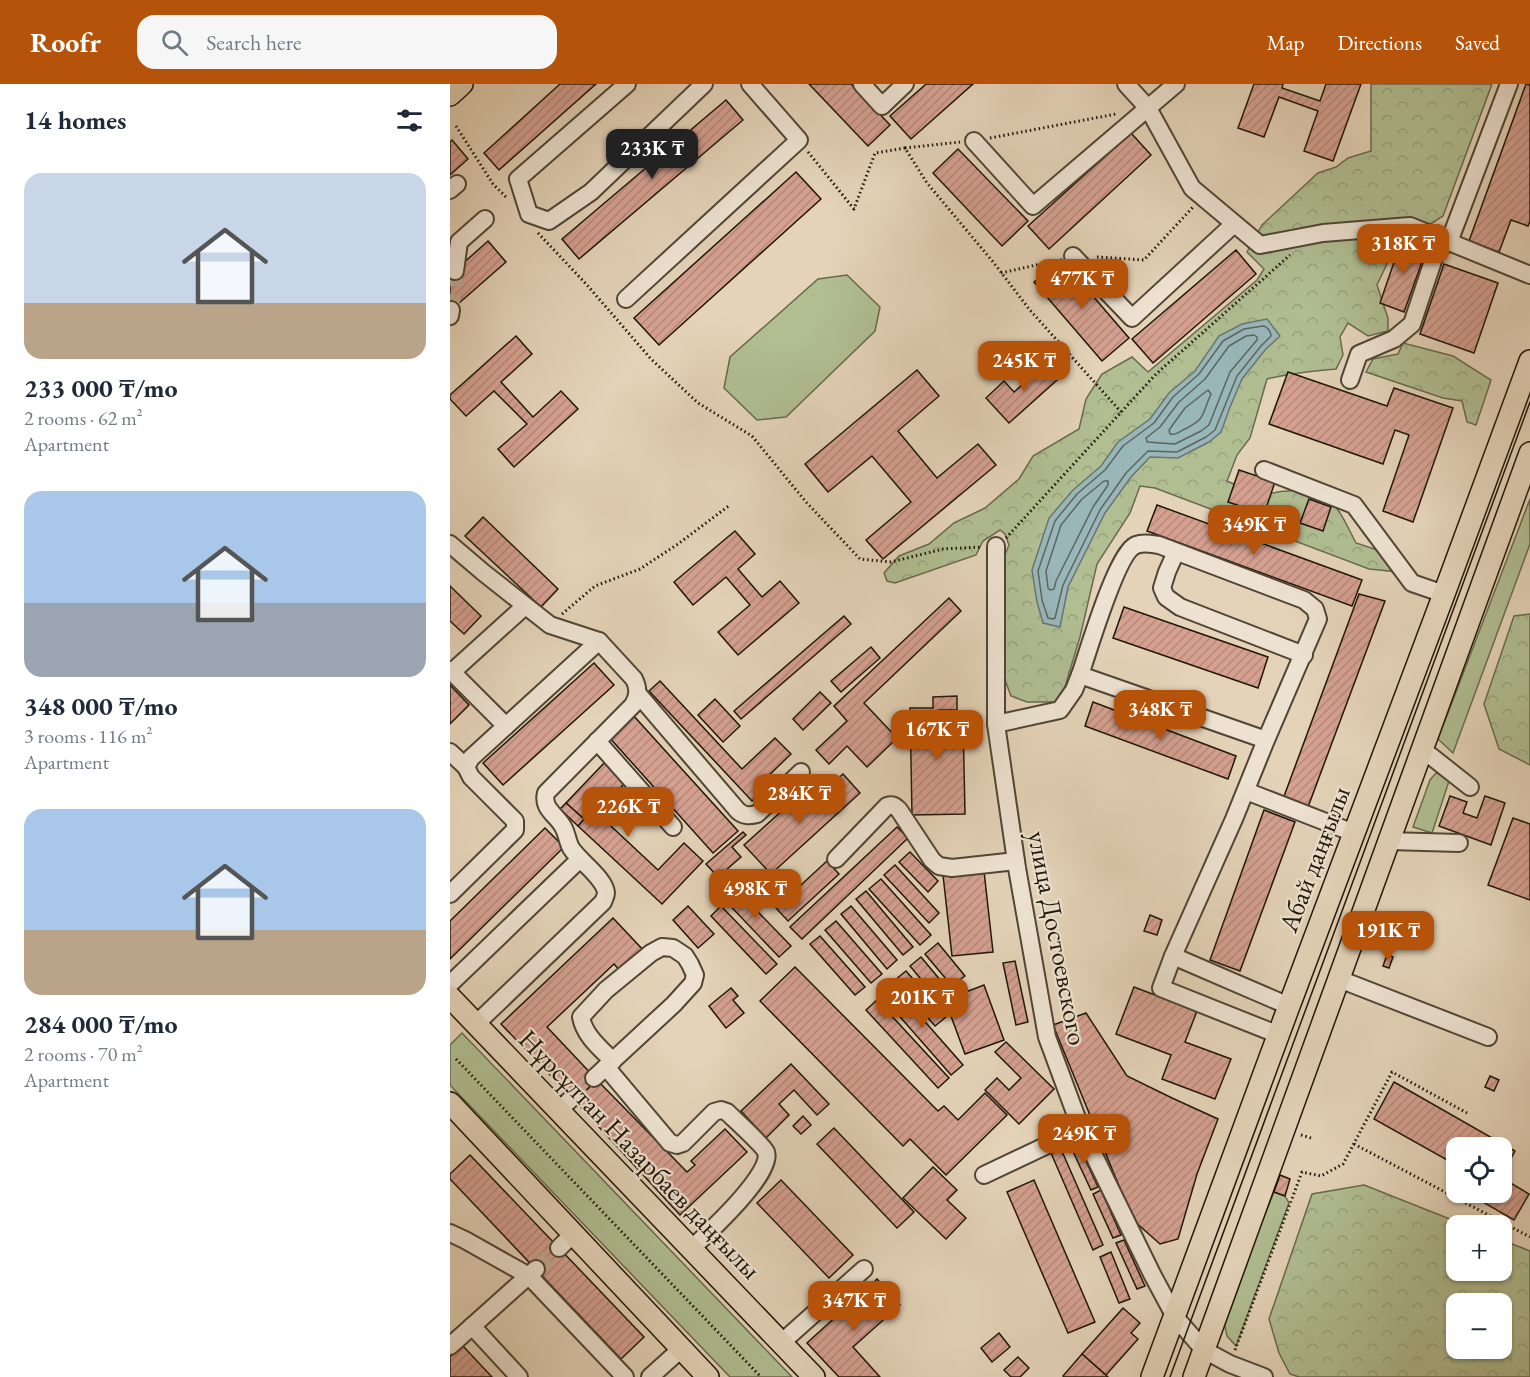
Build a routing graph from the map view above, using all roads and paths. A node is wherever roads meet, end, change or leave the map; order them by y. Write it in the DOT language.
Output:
graph roads {
  1 [pos="462,84"];
  2 [pos="627,84"];
  3 [pos="704,84"];
  4 [pos="750,84"];
  5 [pos="862,84"];
  6 [pos="905,84"];
  7 [pos="1126,84"];
  8 [pos="1176,84"];
  9 [pos="1509,84"];
  10 [pos="450,95"];
  11 [pos="1148,108"];
  12 [pos="456,126"];
  13 [pos="798,140"];
  14 [pos="974,141"];
  15 [pos="905,148"];
  16 [pos="1203,197"];
  17 [pos="514,206"];
  18 [pos="485,219"];
  19 [pos="1234,224"];
  20 [pos="536,231"];
  21 [pos="454,237"];
  22 [pos="1303,237"];
  23 [pos="1449,242"];
  24 [pos="1073,256"];
  25 [pos="455,271"];
  26 [pos="1001,273"];
  27 [pos="1530,275"];
  28 [pos="626,299"];
  29 [pos="1530,361"];
  30 [pos="1350,380"];
  31 [pos="1121,412"];
  32 [pos="1530,453"];
  33 [pos="1264,470"];
  34 [pos="730,505"];
  35 [pos="450,544"];
  36 [pos="996,546"];
  37 [pos="1176,552"];
  38 [pos="1444,594"];
  39 [pos="525,606"];
  40 [pos="550,625"];
  41 [pos="599,641"];
  42 [pos="1304,655"];
  43 [pos="451,671"];
  44 [pos="1080,675"];
  45 [pos="638,694"];
  46 [pos="996,724"];
  47 [pos="506,726"];
  48 [pos="1266,740"];
  49 [pos="597,741"];
  50 [pos="1422,749"];
  51 [pos="450,752"];
  52 [pos="466,767"];
  53 [pos="801,772"];
  54 [pos="1470,787"];
  55 [pos="1246,791"];
  56 [pos="673,827"];
  57 [pos="1354,833"];
  58 [pos="1389,841"];
  59 [pos="1459,843"];
  60 [pos="580,859"];
  61 [pos="836,859"];
  62 [pos="1016,861"];
  63 [pos="450,894"];
  64 [pos="1173,956"];
  65 [pos="1339,979"];
  66 [pos="451,998"];
  67 [pos="1289,1006"];
  68 [pos="476,1024"];
  69 [pos="1279,1035"];
  70 [pos="1488,1037"];
  71 [pos="456,1059"];
  72 [pos="604,1069"];
  73 [pos="450,1103"];
  74 [pos="1467,1113"];
  75 [pos="1081,1129"];
  76 [pos="1299,1134"];
  77 [pos="1311,1138"];
  78 [pos="1354,1144"];
  79 [pos="984,1175"];
  80 [pos="450,1233"];
  81 [pos="1530,1237"];
  82 [pos="691,1249"];
  83 [pos="864,1269"];
  84 [pos="532,1272"];
  85 [pos="1175,1317"];
  86 [pos="472,1326"];
  87 [pos="781,1343"];
  88 [pos="450,1346"];
  89 [pos="681,1349"];
  90 [pos="1204,1350"];
  91 [pos="1230,1364"];
  92 [pos="621,1372"];
  93 [pos="519,1377"];
  94 [pos="602,1377"];
  95 [pos="650,1377"];
  96 [pos="708,1377"];
  97 [pos="761,1377"];
  98 [pos="814,1377"];
  99 [pos="1152,1377"];
  100 [pos="1194,1377"];
  101 [pos="1264,1377"];
  1 -- 10 [label="main road"];
  2 -- 3 [label="street"];
  4 -- 13 [label="street"];
  5 -- 6 [label="street"];
  7 -- 11 [label="street"];
  8 -- 11 [label="street"];
  9 -- 23 [label="street"];
  11 -- 14 [label="path"];
  11 -- 14 [label="street"];
  11 -- 16 [label="street"];
  12 -- 17 [label="path"];
  13 -- 15 [label="path"];
  13 -- 28 [label="street"];
  14 -- 15 [label="path"];
  15 -- 26 [label="path"];
  16 -- 19 [label="street"];
  16 -- 24 [label="path"];
  18 -- 21 [label="street"];
  19 -- 22 [label="street"];
  19 -- 24 [label="street"];
  20 -- 36 [label="path"];
  21 -- 25 [label="street"];
  22 -- 23 [label="street"];
  22 -- 31 [label="path"];
  23 -- 27 [label="street"];
  23 -- 30 [label="street"];
  24 -- 26 [label="path"];
  26 -- 31 [label="path"];
  29 -- 38 [label="main road, Абай даңғылы"];
  31 -- 36 [label="path"];
  32 -- 50 [label="main road"];
  33 -- 38 [label="street"];
  34 -- 40 [label="path"];
  35 -- 39 [label="street"];
  36 -- 46 [label="street, улица Достоевского"];
  37 -- 42 [label="street"];
  37 -- 42 [label="street"];
  37 -- 44 [label="street"];
  38 -- 57 [label="main road, Абай даңғылы"];
  39 -- 40 [label="street"];
  39 -- 43 [label="street"];
  40 -- 41 [label="street"];
  41 -- 45 [label="street"];
  41 -- 47 [label="street"];
  42 -- 48 [label="street"];
  43 -- 47 [label="street"];
  44 -- 46 [label="street"];
  44 -- 48 [label="street"];
  45 -- 49 [label="street"];
  45 -- 53 [label="street"];
  46 -- 62 [label="street, улица Достоевского"];
  47 -- 52 [label="street"];
  48 -- 55 [label="street"];
  49 -- 56 [label="street"];
  49 -- 60 [label="street"];
  50 -- 54 [label="street"];
  50 -- 58 [label="main road"];
  51 -- 52 [label="street"];
  52 -- 63 [label="street"];
  55 -- 57 [label="street"];
  55 -- 64 [label="street"];
  57 -- 67 [label="main road, Абай даңғылы"];
  58 -- 59 [label="street"];
  58 -- 65 [label="main road"];
  60 -- 66 [label="street"];
  60 -- 68 [label="street"];
  61 -- 62 [label="street"];
  62 -- 75 [label="street, улица Достоевского"];
  64 -- 67 [label="street"];
  64 -- 69 [label="street"];
  65 -- 70 [label="street"];
  65 -- 90 [label="main road"];
  66 -- 68 [label="main road, Нұрсұлтан Назарбаев даңғылы"];
  67 -- 69 [label="main road, Абай даңғылы"];
  68 -- 82 [label="main road, Нұрсұлтан Назарбаев даңғылы"];
  69 -- 85 [label="main road, Абай даңғылы"];
  71 -- 97 [label="path"];
  72 -- 72 [label="street"];
  72 -- 82 [label="street"];
  73 -- 89 [label="main road"];
  74 -- 78 [label="path"];
  75 -- 79 [label="street"];
  75 -- 85 [label="street, улица Достоевского"];
  76 -- 77 [label="path"];
  78 -- 81 [label="path"];
  78 -- 91 [label="path"];
  80 -- 84 [label="street"];
  82 -- 87 [label="main road, Нұрсұлтан Назарбаев даңғылы"];
  83 -- 87 [label="street"];
  84 -- 86 [label="street"];
  84 -- 92 [label="street"];
  85 -- 90 [label="street, улица Достоевского"];
  85 -- 99 [label="main road, Абай даңғылы"];
  86 -- 88 [label="street"];
  86 -- 93 [label="street"];
  87 -- 98 [label="main road, Нұрсұлтан Назарбаев даңғылы"];
  89 -- 95 [label="street"];
  89 -- 96 [label="main road"];
  90 -- 91 [label="street"];
  90 -- 100 [label="main road"];
  91 -- 101 [label="street"];
  92 -- 94 [label="street"];
}
